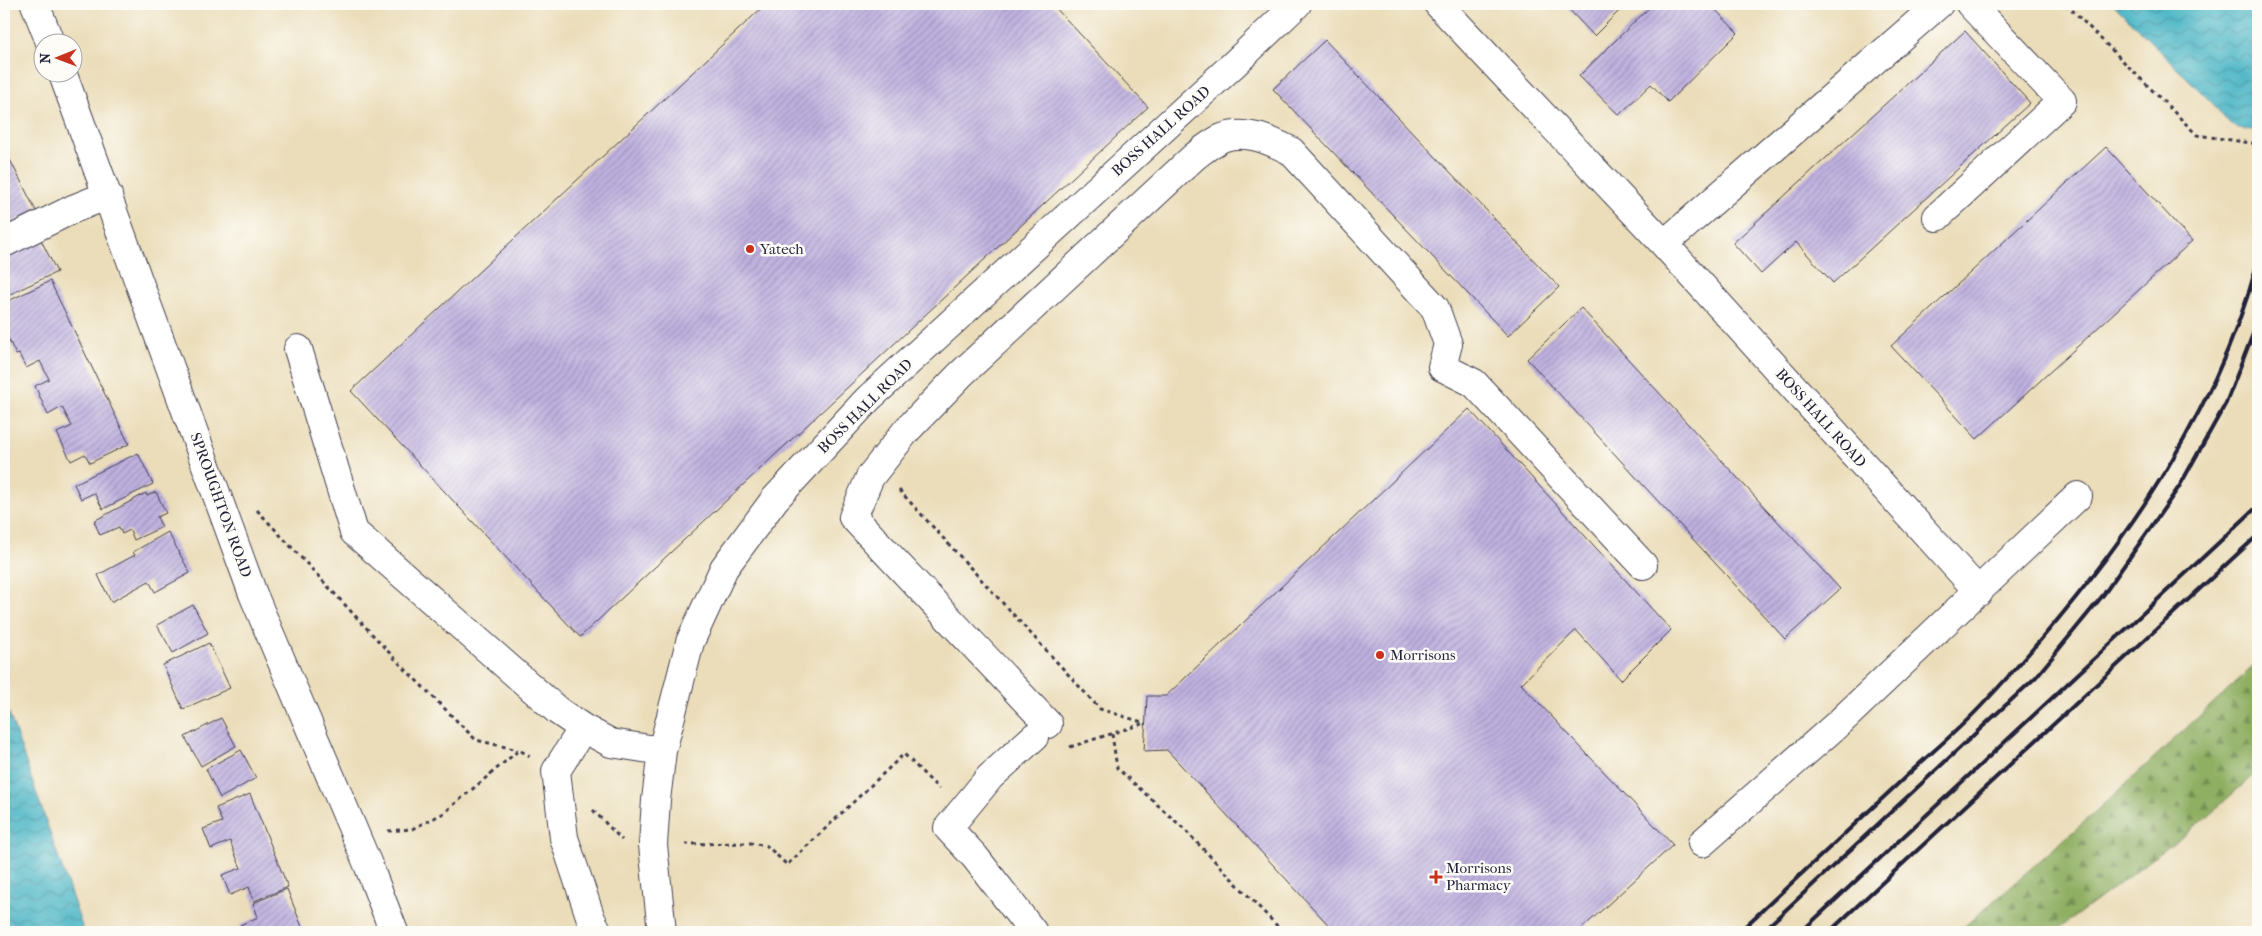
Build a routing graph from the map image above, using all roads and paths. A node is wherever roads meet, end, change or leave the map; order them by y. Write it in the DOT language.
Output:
graph roads {
  1 [pos="36,4"];
  2 [pos="1297,4"];
  3 [pos="1438,4"];
  4 [pos="1939,4"];
  5 [pos="1970,4"];
  6 [pos="2066,4"];
  7 [pos="46,32"];
  8 [pos="66,82"];
  9 [pos="2258,144"];
  10 [pos="108,195"];
  11 [pos="1937,217"];
  12 [pos="4,244"];
  13 [pos="1664,244"];
  14 [pos="298,349"];
  15 [pos="877,467"];
  16 [pos="2078,496"];
  17 [pos="256,508"];
  18 [pos="1643,565"];
  19 [pos="1979,592"];
  20 [pos="583,728"];
  21 [pos="1112,734"];
  22 [pos="1066,748"];
  23 [pos="519,750"];
  24 [pos="662,751"];
  25 [pos="556,771"];
  26 [pos="590,806"];
  27 [pos="354,834"];
  28 [pos="751,843"];
  29 [pos="1702,844"];
  30 [pos="653,845"];
  31 [pos="394,932"];
  32 [pos="598,932"];
  33 [pos="662,932"];
  34 [pos="1033,932"];
  35 [pos="1282,932"];
  1 -- 7 [label="street"];
  2 -- 24 [label="street, BOSS HALL ROAD"];
  3 -- 13 [label="street, BOSS HALL ROAD"];
  4 -- 13 [label="street"];
  5 -- 11 [label="street"];
  6 -- 9 [label="path"];
  8 -- 10 [label="street, SPROUGHTON ROAD"];
  10 -- 12 [label="street"];
  10 -- 27 [label="street, SPROUGHTON ROAD"];
  13 -- 19 [label="street, BOSS HALL ROAD"];
  14 -- 20 [label="street"];
  15 -- 18 [label="street"];
  15 -- 21 [label="path"];
  15 -- 34 [label="street"];
  16 -- 19 [label="street"];
  17 -- 23 [label="path"];
  19 -- 29 [label="street"];
  20 -- 24 [label="street"];
  20 -- 25 [label="street"];
  21 -- 22 [label="path"];
  21 -- 35 [label="path"];
  23 -- 25 [label="path"];
  23 -- 27 [label="path"];
  24 -- 30 [label="street, BOSS HALL ROAD"];
  25 -- 32 [label="street"];
  26 -- 30 [label="path"];
  27 -- 31 [label="street, SPROUGHTON ROAD"];
  28 -- 30 [label="path"];
  30 -- 33 [label="street, BOSS HALL ROAD"];
}
